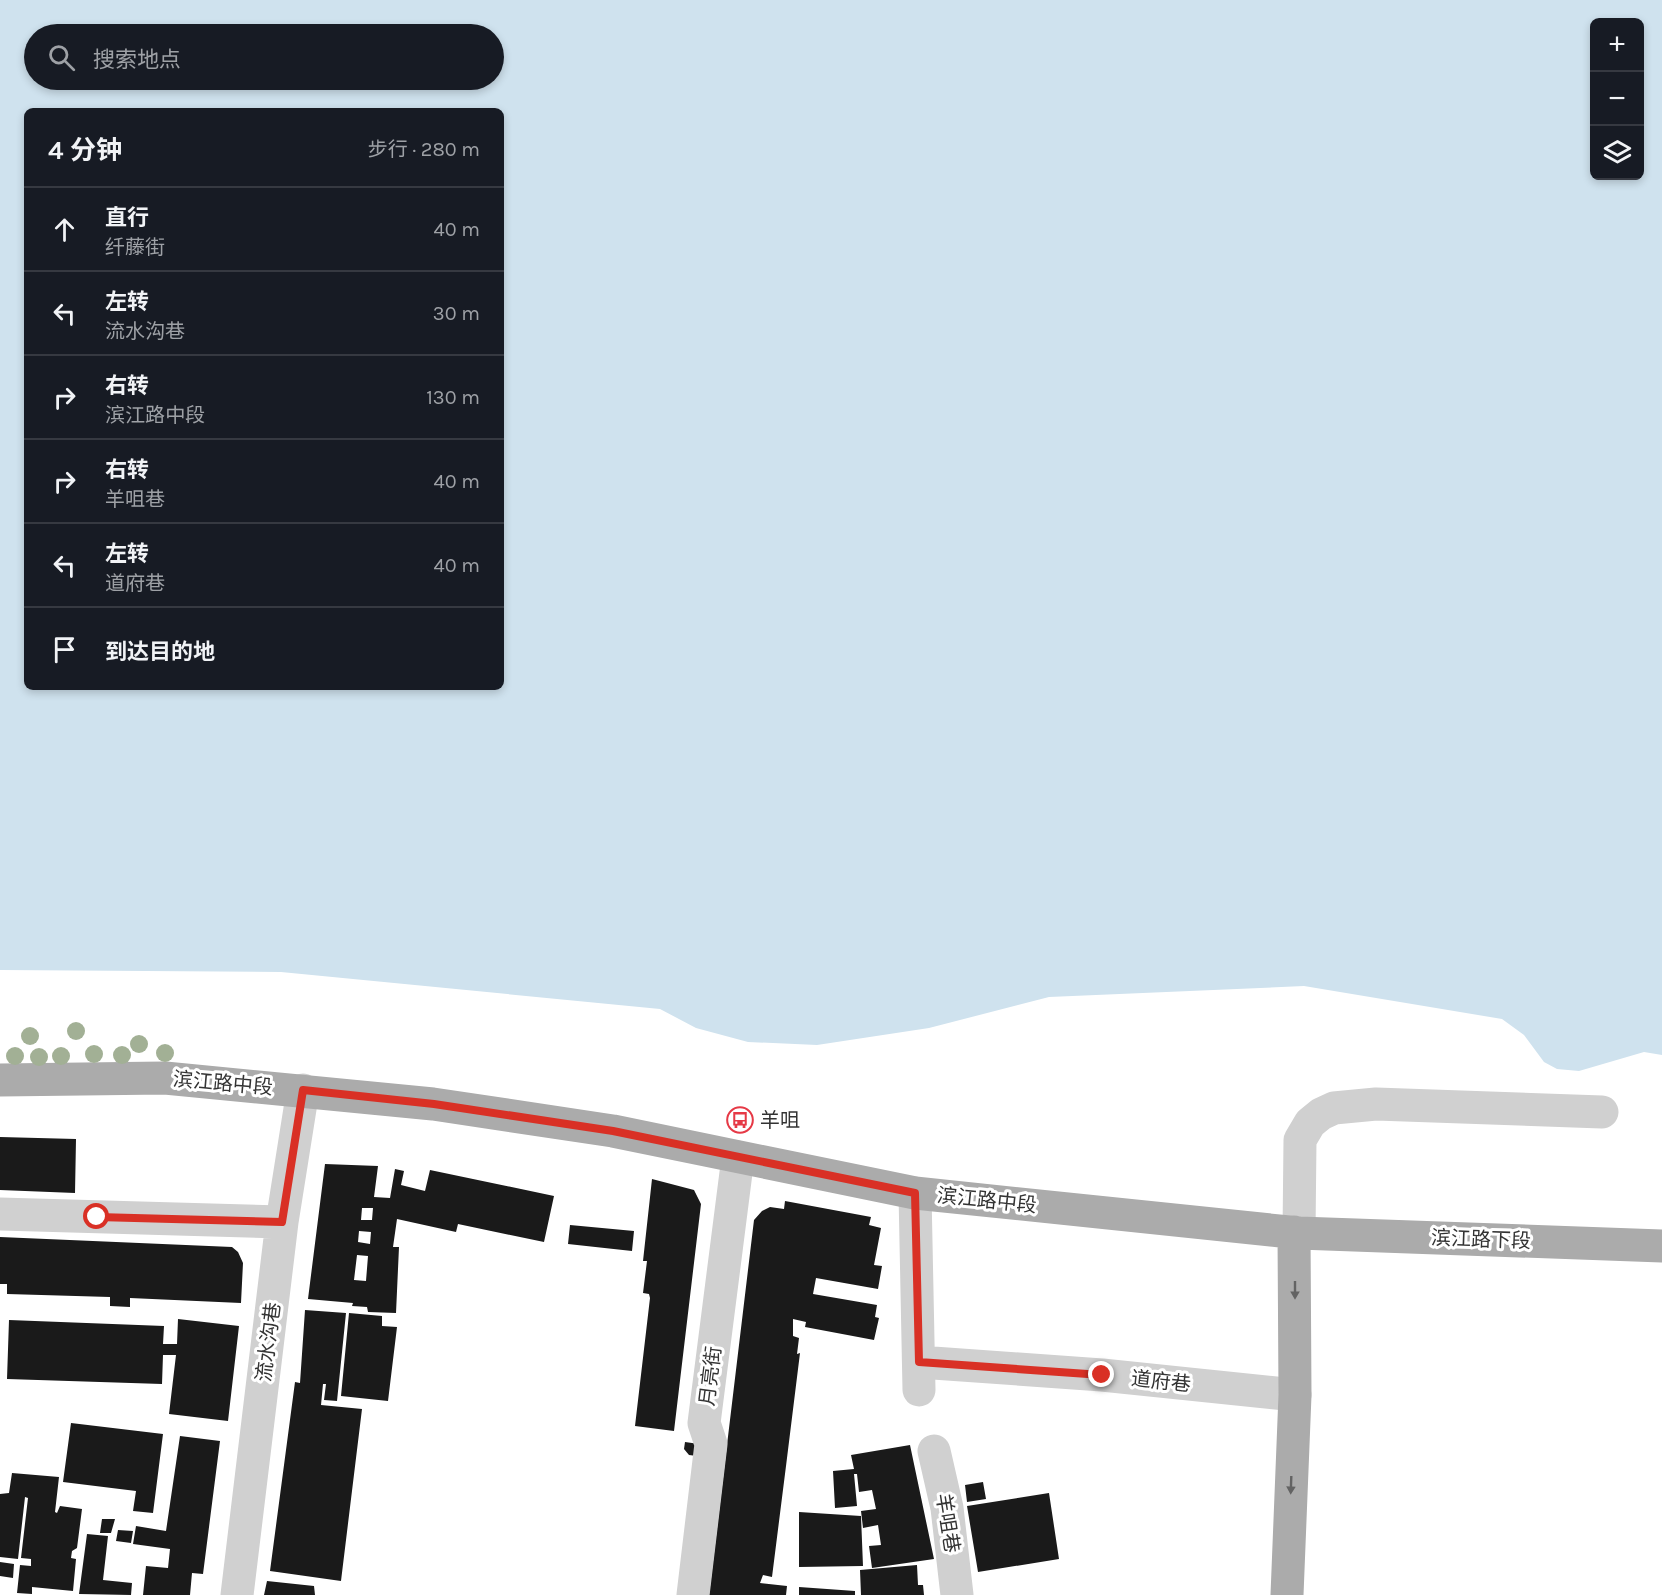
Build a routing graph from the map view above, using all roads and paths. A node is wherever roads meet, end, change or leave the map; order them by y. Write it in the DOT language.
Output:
graph roads {
  1 [pos="0,1080"];
  2 [pos="303,1090"];
  3 [pos="1602,1112"];
  4 [pos="738,1157"];
  5 [pos="915,1193"];
  6 [pos="0,1214"];
  7 [pos="282,1222"];
  8 [pos="1303,1233"];
  9 [pos="1662,1246"];
  10 [pos="1295,1395"];
  11 [pos="934,1451"];
  12 [pos="237,1595"];
  13 [pos="693,1595"];
  14 [pos="957,1595"];
  15 [pos="1287,1595"];
  16 [pos="1308,1595"];
  1 -- 2 [label="main road, 滨江路中段"];
  2 -- 4 [label="main road, 滨江路中段"];
  2 -- 7 [label="street, 流水沟巷"];
  3 -- 8 [label="street"];
  4 -- 5 [label="main road, 滨江路中段"];
  4 -- 13 [label="street, 月亮街"];
  5 -- 8 [label="main road, 滨江路中段"];
  5 -- 10 [label="street, 道府巷"];
  6 -- 7 [label="street"];
  7 -- 12 [label="street, 流水沟巷"];
  8 -- 9 [label="main road, 滨江路下段"];
  8 -- 10 [label="main road, one-way"];
  8 -- 16 [label="main road"];
  10 -- 15 [label="main road, one-way"];
  11 -- 14 [label="street, 羊咀巷"];
}
